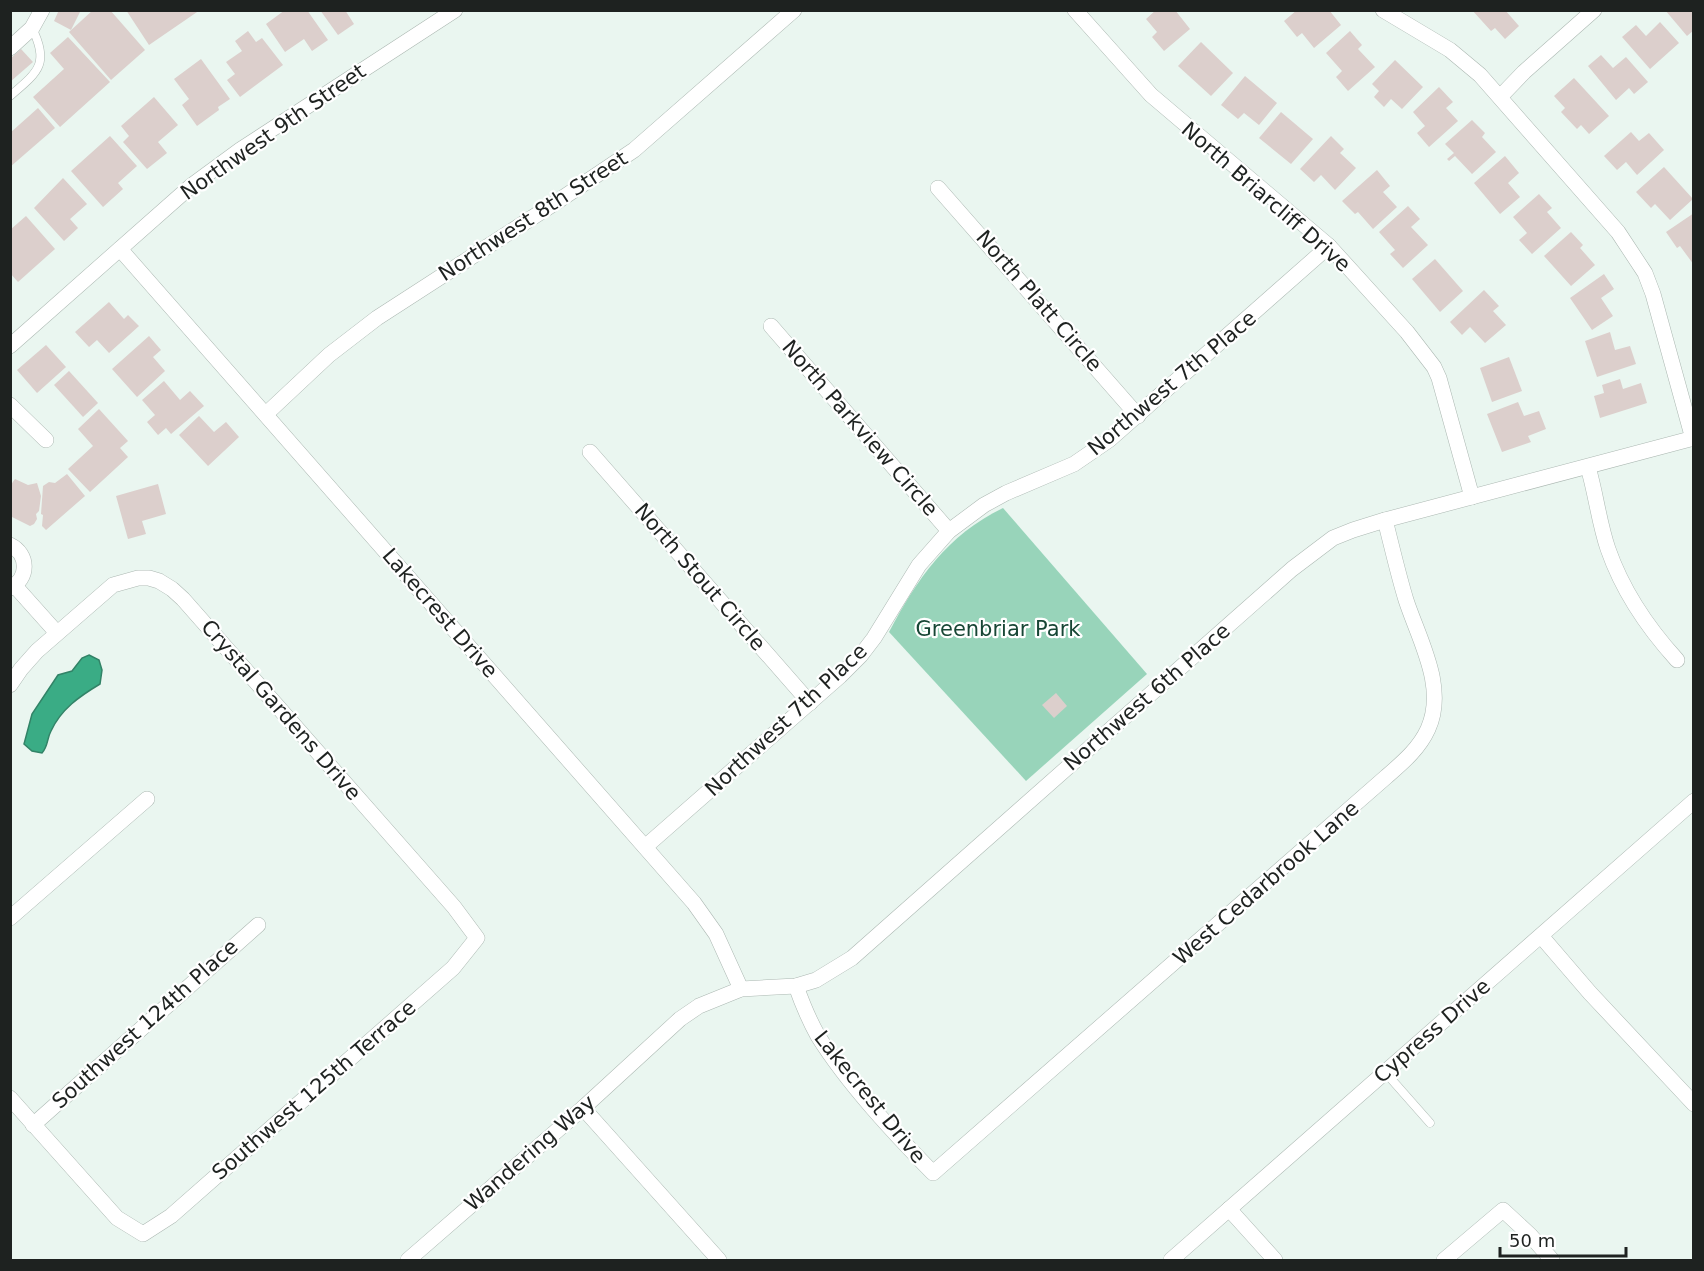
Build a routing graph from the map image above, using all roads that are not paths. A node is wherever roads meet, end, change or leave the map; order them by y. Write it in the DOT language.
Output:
graph roads {
  1 [pos="42,10"];
  2 [pos="455,10"];
  3 [pos="794,10"];
  4 [pos="1075,10"];
  5 [pos="1383,10"];
  6 [pos="1594,10"];
  7 [pos="32,28"];
  8 [pos="10,48"];
  9 [pos="10,96"];
  10 [pos="1500,97"];
  11 [pos="938,188"];
  12 [pos="1329,246"];
  13 [pos="120,249"];
  14 [pos="771,326"];
  15 [pos="10,346"];
  16 [pos="10,405"];
  17 [pos="266,414"];
  18 [pos="1138,416"];
  19 [pos="1693,438"];
  20 [pos="46,440"];
  21 [pos="590,452"];
  22 [pos="1588,467"];
  23 [pos="1472,497"];
  24 [pos="1385,520"];
  25 [pos="949,531"];
  26 [pos="10,545"];
  27 [pos="13,587"];
  28 [pos="57,633"];
  29 [pos="1677,660"];
  30 [pos="10,685"];
  31 [pos="810,703"];
  32 [pos="147,799"];
  33 [pos="1694,801"];
  34 [pos="645,847"];
  35 [pos="10,918"];
  36 [pos="258,925"];
  37 [pos="1541,936"];
  38 [pos="477,938"];
  39 [pos="796,986"];
  40 [pos="741,989"];
  41 [pos="652,1046"];
  42 [pos="1385,1072"];
  43 [pos="10,1098"];
  44 [pos="1694,1104"];
  45 [pos="583,1108"];
  46 [pos="1430,1123"];
  47 [pos="33,1125"];
  48 [pos="933,1173"];
  49 [pos="1229,1209"];
  50 [pos="408,1260"];
  51 [pos="719,1260"];
  52 [pos="1171,1260"];
  53 [pos="1275,1260"];
  54 [pos="1444,1260"];
  55 [pos="1552,1260"];
  1 -- 7 [label="street"];
  2 -- 13 [label="street, Northwest 9th Street"];
  3 -- 17 [label="street, Northwest 8th Street"];
  4 -- 12 [label="street, North Briarcliff Drive"];
  5 -- 10 [label="street"];
  6 -- 10 [label="street"];
  7 -- 8 [label="street"];
  7 -- 9 [label="lane"];
  10 -- 19 [label="street"];
  11 -- 18 [label="street, North Platt Circle"];
  12 -- 18 [label="street, Northwest 7th Place"];
  12 -- 23 [label="street, North Briarcliff Drive"];
  13 -- 15 [label="street, Northwest 9th Street"];
  13 -- 17 [label="street, Lakecrest Drive"];
  14 -- 25 [label="street, North Parkview Circle"];
  16 -- 20 [label="street"];
  17 -- 34 [label="street, Lakecrest Drive"];
  18 -- 25 [label="street, Northwest 7th Place"];
  19 -- 22 [label="street, Northwest 6th Place"];
  21 -- 31 [label="street, North Stout Circle"];
  22 -- 23 [label="street, Northwest 6th Place"];
  22 -- 29 [label="street"];
  23 -- 24 [label="street, Northwest 6th Place"];
  24 -- 39 [label="street, Northwest 6th Place"];
  24 -- 48 [label="street, West Cedarbrook Lane"];
  25 -- 31 [label="street, Northwest 7th Place"];
  26 -- 27 [label="street"];
  27 -- 28 [label="street"];
  28 -- 30 [label="street, Crystal Gardens Drive"];
  28 -- 38 [label="street, Crystal Gardens Drive"];
  31 -- 34 [label="street, Northwest 7th Place"];
  32 -- 35 [label="street"];
  33 -- 37 [label="street, Cypress Drive"];
  34 -- 40 [label="street, Lakecrest Drive"];
  36 -- 47 [label="street, Southwest 124th Place"];
  37 -- 42 [label="street, Cypress Drive"];
  37 -- 44 [label="street"];
  38 -- 47 [label="street, Southwest 125th Terrace"];
  39 -- 40 [label="street, Northwest 6th Place"];
  39 -- 48 [label="street, Lakecrest Drive"];
  40 -- 41 [label="street, Northwest 6th Place"];
  41 -- 45 [label="street, Wandering Way"];
  42 -- 46 [label="lane"];
  42 -- 49 [label="street, Cypress Drive"];
  43 -- 47 [label="street"];
  45 -- 50 [label="street, Wandering Way"];
  45 -- 51 [label="street"];
  49 -- 52 [label="street, Cypress Drive"];
  49 -- 53 [label="street"];
  54 -- 55 [label="street"];
}
